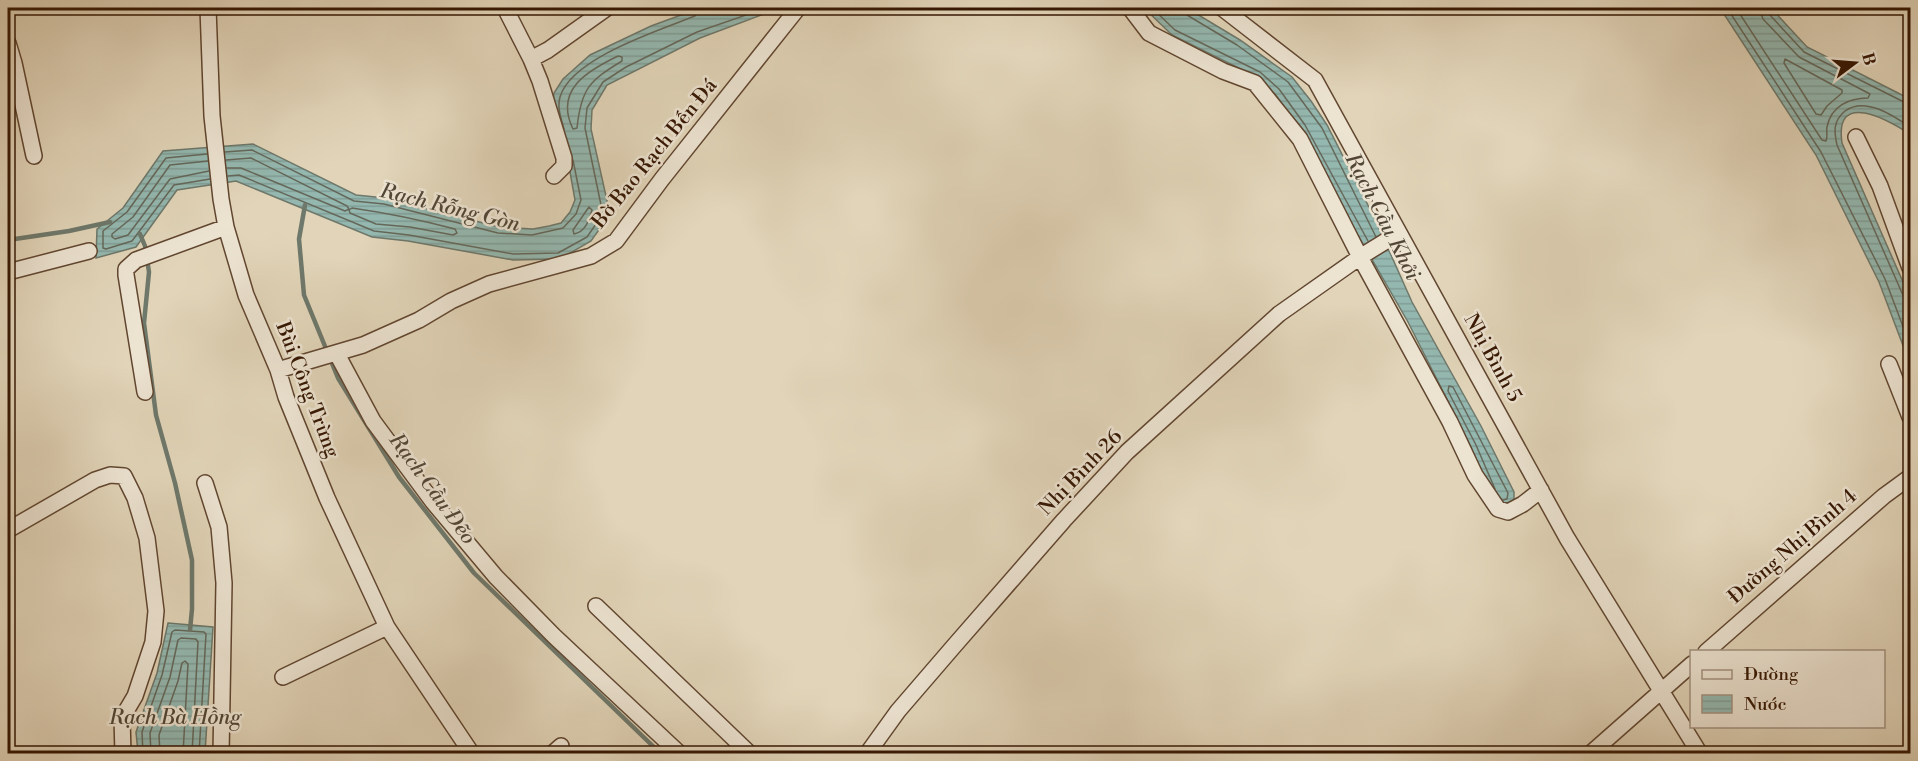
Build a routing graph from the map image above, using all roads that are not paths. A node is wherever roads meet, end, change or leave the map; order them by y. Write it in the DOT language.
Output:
graph roads {
  1 [pos="208,8"];
  2 [pos="505,8"];
  3 [pos="607,8"];
  4 [pos="798,8"];
  5 [pos="1130,8"];
  6 [pos="1222,8"];
  7 [pos="8,43"];
  8 [pos="531,59"];
  9 [pos="10,66"];
  10 [pos="1856,137"];
  11 [pos="34,156"];
  12 [pos="554,176"];
  13 [pos="226,227"];
  14 [pos="1395,236"];
  15 [pos="89,251"];
  16 [pos="1362,256"];
  17 [pos="1911,268"];
  18 [pos="8,272"];
  19 [pos="334,355"];
  20 [pos="1889,364"];
  21 [pos="278,370"];
  22 [pos="145,392"];
  23 [pos="1911,417"];
  24 [pos="1911,477"];
  25 [pos="205,483"];
  26 [pos="1541,490"];
  27 [pos="8,530"];
  28 [pos="596,606"];
  29 [pos="387,627"];
  30 [pos="1707,650"];
  31 [pos="1690,666"];
  32 [pos="283,677"];
  33 [pos="1662,690"];
  34 [pos="123,753"];
  35 [pos="221,753"];
  36 [pos="472,753"];
  37 [pos="680,753"];
  38 [pos="750,753"];
  39 [pos="867,753"];
  40 [pos="1590,753"];
  41 [pos="1700,753"];
  1 -- 13 [label="street, Bùi Công Trừng"];
  2 -- 8 [label="street"];
  3 -- 8 [label="street"];
  4 -- 19 [label="street, Bờ Bao Rạch Bến Đá"];
  5 -- 16 [label="street"];
  6 -- 14 [label="street, Nhị Bình 5"];
  7 -- 9 [label="street"];
  8 -- 12 [label="street"];
  9 -- 11 [label="street"];
  10 -- 17 [label="street"];
  13 -- 21 [label="street, Bùi Công Trừng"];
  13 -- 22 [label="street"];
  14 -- 16 [label="street, Nhị Bình 26"];
  14 -- 26 [label="street, Nhị Bình 5"];
  15 -- 18 [label="street"];
  16 -- 26 [label="street"];
  16 -- 39 [label="street, Nhị Bình 26"];
  19 -- 21 [label="street, Bờ Bao Rạch Bến Đá"];
  19 -- 37 [label="street"];
  20 -- 23 [label="street"];
  21 -- 29 [label="street, Bùi Công Trừng"];
  24 -- 30 [label="street, Đường Nhị Bình 4"];
  25 -- 35 [label="street"];
  26 -- 33 [label="street, Nhị Bình 5"];
  27 -- 34 [label="street"];
  28 -- 38 [label="street"];
  29 -- 32 [label="street"];
  29 -- 36 [label="street, Bùi Công Trừng"];
  31 -- 33 [label="street"];
  33 -- 40 [label="street"];
  33 -- 41 [label="street, Nhị Bình 5"];
}
